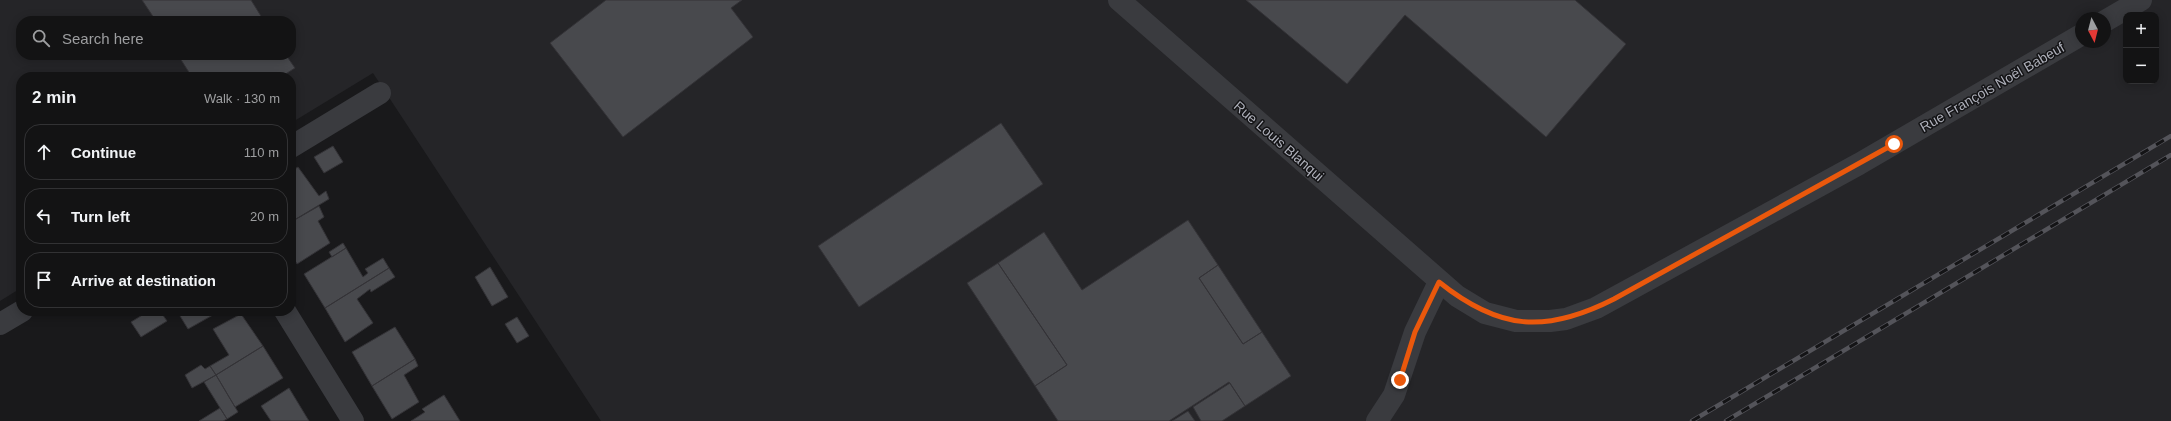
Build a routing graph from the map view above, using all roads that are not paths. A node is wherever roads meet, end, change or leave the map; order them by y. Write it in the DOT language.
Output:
graph roads {
  1 [pos="1120,0"];
  2 [pos="2141,0"];
  3 [pos="2111,18"];
  4 [pos="2075,38"];
  5 [pos="380,93"];
  6 [pos="296,144"];
  7 [pos="1439,282"];
  8 [pos="16,315"];
  9 [pos="288,316"];
  10 [pos="0,324"];
  11 [pos="353,421"];
  12 [pos="1377,421"];
  1 -- 7 [label="street, Rue Louis Blanqui"];
  2 -- 3 [label="street"];
  4 -- 7 [label="street, Rue François Noël Babeuf"];
  5 -- 6 [label="street"];
  7 -- 12 [label="street"];
  8 -- 10 [label="street"];
  9 -- 11 [label="street"];
}
